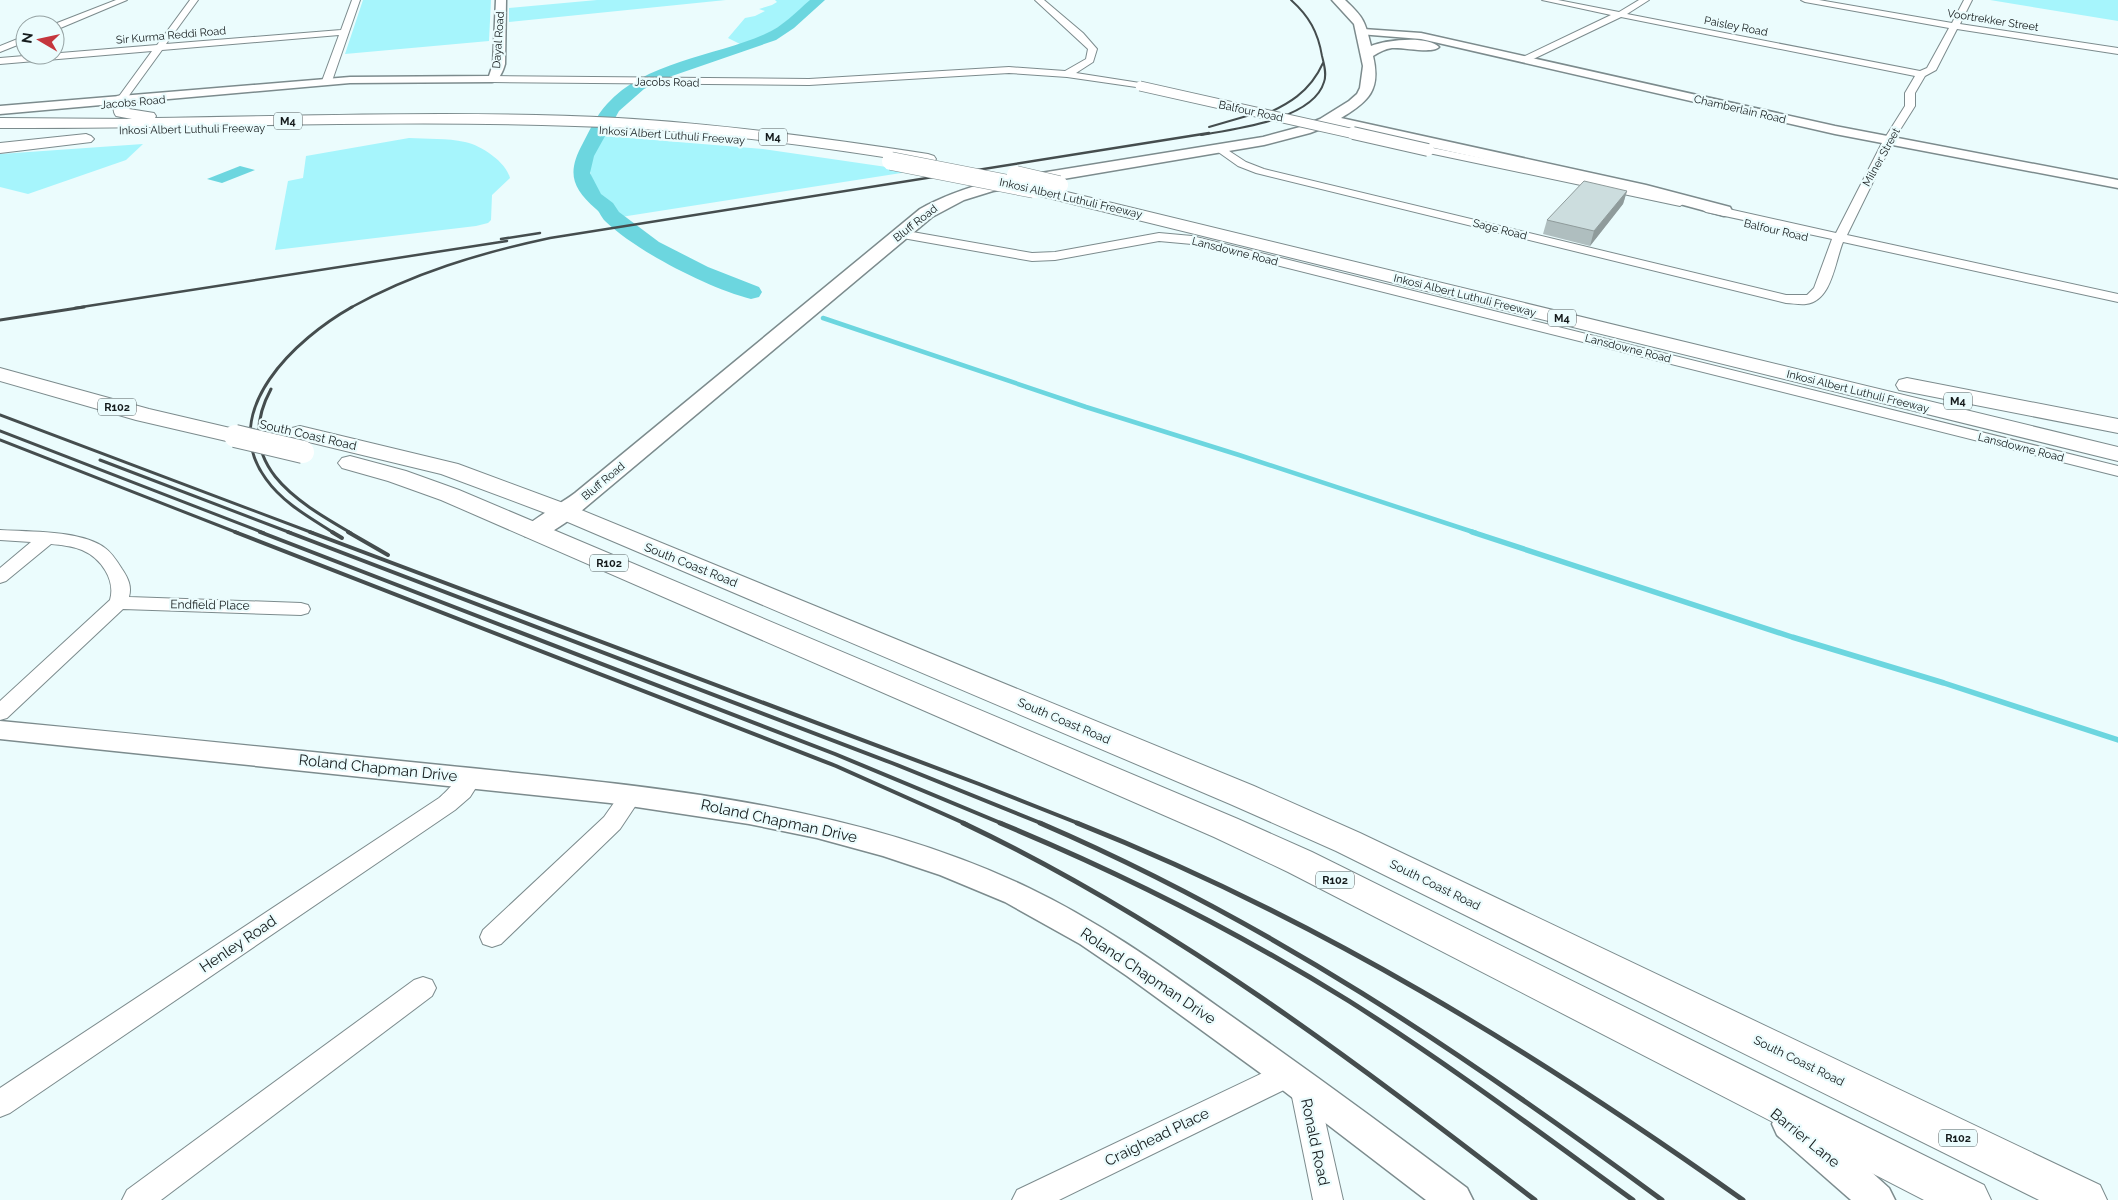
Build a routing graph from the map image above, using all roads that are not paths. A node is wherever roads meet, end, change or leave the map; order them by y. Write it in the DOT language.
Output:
graph roads {
  1 [pos="123,0"];
  2 [pos="194,0"];
  3 [pos="356,0"];
  4 [pos="501,0"];
  5 [pos="1039,0"];
  6 [pos="1338,0"];
  7 [pos="1546,0"];
  8 [pos="1646,0"];
  9 [pos="1805,0"];
  10 [pos="1968,0"];
  11 [pos="1619,15"];
  12 [pos="1357,18"];
  13 [pos="65,23"];
  14 [pos="1955,26"];
  15 [pos="344,32"];
  16 [pos="1364,34"];
  17 [pos="1420,36"];
  18 [pos="15,43"];
  19 [pos="1433,47"];
  20 [pos="161,48"];
  21 [pos="0,49"];
  22 [pos="2118,50"];
  23 [pos="1367,54"];
  24 [pos="1524,60"];
  25 [pos="0,61"];
  26 [pos="1067,74"];
  27 [pos="1921,74"];
  28 [pos="492,79"];
  29 [pos="327,81"];
  30 [pos="122,100"];
  31 [pos="0,110"];
  32 [pos="0,114"];
  33 [pos="1329,120"];
  34 [pos="301,121"];
  35 [pos="0,123"];
  36 [pos="573,125"];
  37 [pos="614,127"];
  38 [pos="222,129"];
  39 [pos="0,130"];
  40 [pos="1305,130"];
  41 [pos="1886,144"];
  42 [pos="0,148"];
  43 [pos="1219,148"];
  44 [pos="1431,151"];
  45 [pos="2118,184"];
  46 [pos="2118,192"];
  47 [pos="1724,211"];
  48 [pos="1700,213"];
  49 [pos="1770,222"];
  50 [pos="1847,222"];
  51 [pos="901,234"];
  52 [pos="1838,240"];
  53 [pos="2118,298"];
  54 [pos="1786,299"];
  55 [pos="2118,307"];
  56 [pos="0,358"];
  57 [pos="1798,363"];
  58 [pos="0,374"];
  59 [pos="2118,426"];
  60 [pos="235,427"];
  61 [pos="2118,439"];
  62 [pos="302,443"];
  63 [pos="2118,455"];
  64 [pos="2118,471"];
  65 [pos="565,512"];
  66 [pos="534,531"];
  67 [pos="0,535"];
  68 [pos="46,540"];
  69 [pos="0,577"];
  70 [pos="118,603"];
  71 [pos="302,610"];
  72 [pos="0,713"];
  73 [pos="0,730"];
  74 [pos="471,778"];
  75 [pos="631,796"];
  76 [pos="492,937"];
  77 [pos="423,988"];
  78 [pos="1295,1079"];
  79 [pos="1731,1079"];
  80 [pos="0,1104"];
  81 [pos="137,1200"];
  82 [pos="1027,1200"];
  83 [pos="1328,1200"];
  84 [pos="1455,1200"];
  85 [pos="1877,1200"];
  86 [pos="1969,1200"];
  87 [pos="2085,1200"];
  1 -- 13 [label="street"];
  2 -- 20 [label="street"];
  3 -- 15 [label="street"];
  4 -- 28 [label="street, Dayal Road"];
  5 -- 26 [label="street"];
  6 -- 12 [label="main road, Bluff Road"];
  7 -- 11 [label="street, Paisley Road"];
  8 -- 11 [label="street"];
  9 -- 14 [label="street, Voortrekker Street"];
  10 -- 14 [label="street, Milner Street"];
  11 -- 24 [label="street"];
  11 -- 27 [label="street, Paisley Road"];
  12 -- 16 [label="main road, Bluff Road"];
  12 -- 17 [label="main road"];
  14 -- 22 [label="street, Voortrekker Street"];
  14 -- 27 [label="street, Milner Street"];
  15 -- 20 [label="street, Sir Kurma Reddi Road"];
  15 -- 29 [label="street"];
  16 -- 17 [label="street, Chamberlain Road"];
  16 -- 19 [label="street, Chamberlain Road"];
  16 -- 23 [label="main road, Bluff Road"];
  17 -- 24 [label="street, Chamberlain Road"];
  18 -- 21 [label="street"];
  19 -- 23 [label="main road"];
  19 -- 41 [label="street, Chamberlain Road"];
  20 -- 25 [label="street, Sir Kurma Reddi Road"];
  20 -- 30 [label="street"];
  23 -- 33 [label="main road, Bluff Road"];
  24 -- 41 [label="street, Chamberlain Road"];
  26 -- 28 [label="street, Jacobs Road"];
  26 -- 44 [label="street, Balfour Road, bridge"];
  27 -- 41 [label="street, Milner Street"];
  28 -- 29 [label="street, Jacobs Road"];
  29 -- 30 [label="street, Jacobs Road"];
  30 -- 31 [label="street, Jacobs Road"];
  30 -- 32 [label="street, Jacobs Road"];
  30 -- 34 [label="highway"];
  33 -- 40 [label="main road, Bluff Road"];
  33 -- 47 [label="main road"];
  34 -- 35 [label="highway, Inkosi Albert Luthuli Freeway / M4"];
  34 -- 36 [label="highway, Inkosi Albert Luthuli Freeway / M4"];
  36 -- 37 [label="highway, Inkosi Albert Luthuli Freeway / M4"];
  36 -- 38 [label="highway, Inkosi Albert Luthuli Freeway / M4"];
  37 -- 57 [label="highway, Inkosi Albert Luthuli Freeway / M4, bridge"];
  37 -- 63 [label="highway, Inkosi Albert Luthuli Freeway / M4, bridge"];
  38 -- 39 [label="highway, Inkosi Albert Luthuli Freeway / M4"];
  38 -- 42 [label="highway"];
  40 -- 43 [label="main road, Bluff Road"];
  40 -- 48 [label="main road"];
  41 -- 45 [label="street, Chamberlain Road"];
  41 -- 46 [label="street, Chamberlain Road"];
  41 -- 50 [label="street, Milner Street"];
  43 -- 51 [label="main road, Bluff Road"];
  43 -- 54 [label="street, Sage Road"];
  44 -- 47 [label="street, Balfour Road"];
  44 -- 48 [label="street, Balfour Road"];
  47 -- 49 [label="street, Balfour Road"];
  48 -- 52 [label="street, Balfour Road"];
  49 -- 50 [label="street"];
  49 -- 52 [label="street, Balfour Road"];
  50 -- 52 [label="street, Milner Street"];
  51 -- 64 [label="street, Lansdowne Road"];
  51 -- 65 [label="main road, Bluff Road"];
  52 -- 53 [label="street, Balfour Road"];
  52 -- 54 [label="street, Milner Street"];
  52 -- 55 [label="street, Balfour Road"];
  56 -- 60 [label="highway, South Coast Road / R102"];
  57 -- 59 [label="highway"];
  57 -- 61 [label="highway, Inkosi Albert Luthuli Freeway / M4"];
  58 -- 60 [label="highway, South Coast Road / R102"];
  60 -- 62 [label="highway, South Coast Road / R102, bridge"];
  62 -- 65 [label="highway, South Coast Road / R102"];
  62 -- 66 [label="highway, South Coast Road / R102"];
  65 -- 66 [label="main road, Bluff Road"];
  65 -- 87 [label="highway, South Coast Road / R102"];
  66 -- 79 [label="highway, South Coast Road / R102"];
  67 -- 68 [label="street"];
  68 -- 69 [label="street"];
  68 -- 70 [label="street"];
  70 -- 71 [label="street, Endfield Place"];
  70 -- 72 [label="street"];
  73 -- 74 [label="street, Roland Chapman Drive"];
  74 -- 75 [label="street, Roland Chapman Drive"];
  74 -- 80 [label="street, Henley Road"];
  75 -- 76 [label="street"];
  75 -- 78 [label="street, Roland Chapman Drive"];
  77 -- 81 [label="street"];
  78 -- 82 [label="street, Craighead Place"];
  78 -- 83 [label="street, Ronald Road"];
  78 -- 84 [label="street, Roland Chapman Drive"];
  79 -- 85 [label="street, Barrier Lane"];
  79 -- 86 [label="highway, South Coast Road / R102"];
}
